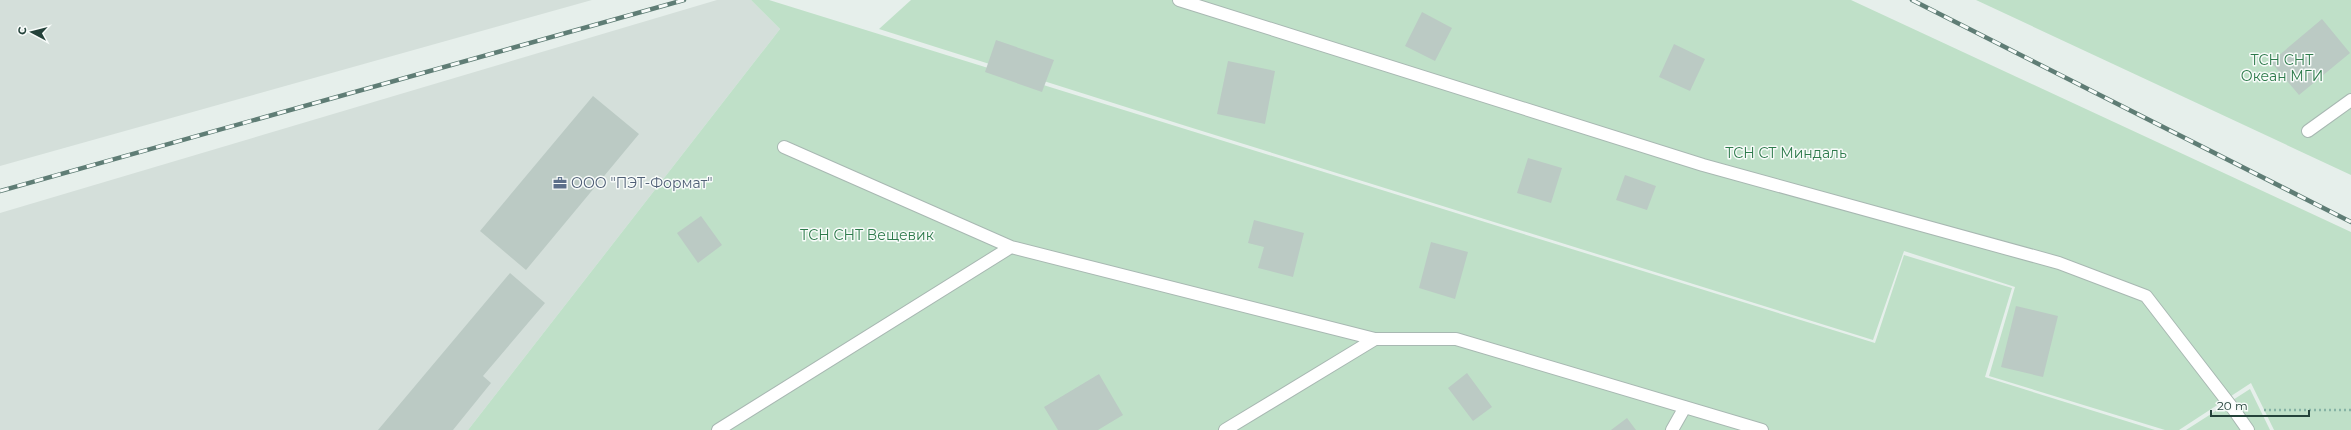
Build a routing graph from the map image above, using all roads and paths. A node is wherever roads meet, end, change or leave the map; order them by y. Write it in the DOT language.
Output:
graph roads {
  1 [pos="1179,0"];
  2 [pos="2351,100"];
  3 [pos="2308,131"];
  4 [pos="784,147"];
  5 [pos="1011,247"];
  6 [pos="1375,339"];
  7 [pos="1685,407"];
  8 [pos="2234,410"];
  9 [pos="2351,410"];
  10 [pos="1751,428"];
  11 [pos="718,430"];
  12 [pos="1225,430"];
  13 [pos="1672,430"];
  14 [pos="1762,430"];
  15 [pos="2247,430"];
  1 -- 8 [label="street"];
  2 -- 3 [label="street"];
  4 -- 5 [label="street"];
  5 -- 6 [label="street"];
  5 -- 11 [label="street"];
  6 -- 7 [label="street"];
  6 -- 12 [label="street"];
  7 -- 10 [label="street"];
  7 -- 13 [label="street"];
  8 -- 9 [label="path"];
  8 -- 15 [label="street"];
  10 -- 14 [label="street"];
}
